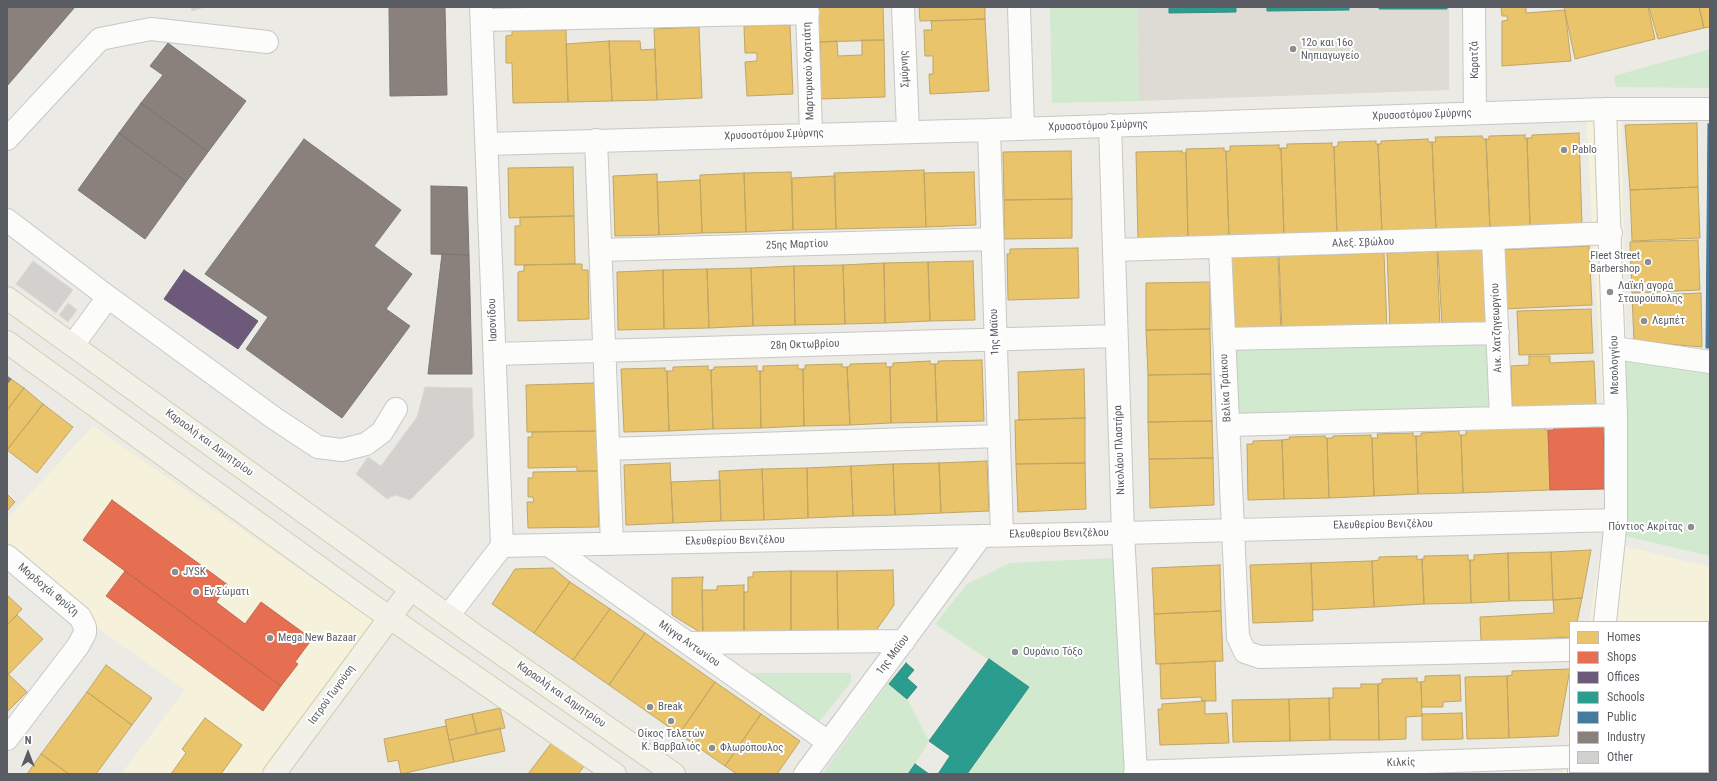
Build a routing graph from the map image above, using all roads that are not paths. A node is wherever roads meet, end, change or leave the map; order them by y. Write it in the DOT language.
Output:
graph roads {
  1 [pos="903,7"];
  2 [pos="1018,7"];
  3 [pos="1474,7"];
  4 [pos="808,10"];
  5 [pos="482,14"];
  6 [pos="267,42"];
  7 [pos="1605,109"];
  8 [pos="1710,109"];
  9 [pos="1475,113"];
  10 [pos="1110,125"];
  11 [pos="1022,128"];
  12 [pos="908,130"];
  13 [pos="989,130"];
  14 [pos="811,134"];
  15 [pos="7,139"];
  16 [pos="596,140"];
  17 [pos="486,144"];
  18 [pos="7,220"];
  19 [pos="1611,233"];
  20 [pos="1494,238"];
  21 [pos="992,239"];
  22 [pos="1220,248"];
  23 [pos="601,250"];
  24 [pos="1114,250"];
  25 [pos="108,297"];
  26 [pos="7,298"];
  27 [pos="1498,333"];
  28 [pos="1116,336"];
  29 [pos="996,340"];
  30 [pos="1224,340"];
  31 [pos="7,342"];
  32 [pos="73,345"];
  33 [pos="1615,348"];
  34 [pos="605,351"];
  35 [pos="495,354"];
  36 [pos="1710,362"];
  37 [pos="396,408"];
  38 [pos="1616,415"];
  39 [pos="1501,418"];
  40 [pos="1228,425"];
  41 [pos="999,436"];
  42 [pos="608,449"];
  43 [pos="1616,520"];
  44 [pos="1233,529"];
  45 [pos="1123,533"];
  46 [pos="992,536"];
  47 [pos="612,544"];
  48 [pos="502,546"];
  49 [pos="550,546"];
  50 [pos="7,556"];
  51 [pos="411,589"];
  52 [pos="448,616"];
  53 [pos="390,617"];
  54 [pos="1605,621"];
  55 [pos="904,641"];
  56 [pos="688,643"];
  57 [pos="1569,650"];
  58 [pos="623,738"];
  59 [pos="7,739"];
  60 [pos="828,742"];
  61 [pos="1569,757"];
  62 [pos="606,771"];
  63 [pos="1240,771"];
  64 [pos="1136,773"];
  65 [pos="274,774"];
  66 [pos="674,774"];
  67 [pos="805,774"];
  1 -- 12 [label="street, Σμύρνης"];
  2 -- 11 [label="street"];
  3 -- 9 [label="street, Καρατζά"];
  4 -- 5 [label="street"];
  4 -- 14 [label="street, Μαρτυρικού Χορτιάτη"];
  5 -- 17 [label="street, Ιασονίδου"];
  6 -- 15 [label="street"];
  7 -- 8 [label="street, Χρυσοστόμου Σμύρνης"];
  7 -- 9 [label="street, Χρυσοστόμου Σμύρνης"];
  7 -- 19 [label="street, Μεσολογγίου"];
  9 -- 10 [label="street, Χρυσοστόμου Σμύρνης"];
  10 -- 11 [label="street, Χρυσοστόμου Σμύρνης"];
  10 -- 24 [label="street, Νικολάου Πλαστήρα"];
  11 -- 13 [label="street, Χρυσοστόμου Σμύρνης"];
  12 -- 13 [label="street, Χρυσοστόμου Σμύρνης"];
  12 -- 14 [label="street, Χρυσοστόμου Σμύρνης"];
  13 -- 21 [label="street, 1ης Μαϊου"];
  14 -- 16 [label="street, Χρυσοστόμου Σμύρνης"];
  16 -- 17 [label="street, Χρυσοστόμου Σμύρνης"];
  16 -- 23 [label="street"];
  17 -- 35 [label="street, Ιασονίδου"];
  18 -- 25 [label="street"];
  19 -- 20 [label="street, Αλεξ. Σβώλου"];
  19 -- 33 [label="street, Μεσολογγίου"];
  20 -- 22 [label="street, Αλεξ. Σβώλου"];
  20 -- 27 [label="street, Αικ. Χατζηγεωργίου"];
  21 -- 23 [label="street, 25ης Μαρτίου"];
  21 -- 29 [label="street, 1ης Μαϊου"];
  22 -- 24 [label="street, Αλεξ. Σβώλου"];
  22 -- 30 [label="street, Βελίκα Τράικου"];
  23 -- 34 [label="street"];
  24 -- 28 [label="street, Νικολάου Πλαστήρα"];
  25 -- 32 [label="street"];
  25 -- 37 [label="street"];
  26 -- 32 [label="main road, Καραολή και Δημητρίου"];
  27 -- 30 [label="street"];
  27 -- 39 [label="street, Αικ. Χατζηγεωργίου"];
  28 -- 29 [label="street, 28η Οκτωβρίου"];
  28 -- 45 [label="street, Νικολάου Πλαστήρα"];
  29 -- 34 [label="street, 28η Οκτωβρίου"];
  29 -- 41 [label="street, 1ης Μαϊου"];
  30 -- 40 [label="street, Βελίκα Τράικου"];
  31 -- 53 [label="main road"];
  32 -- 51 [label="main road, Καραολή και Δημητρίου"];
  33 -- 36 [label="street"];
  33 -- 38 [label="street, Μεσολογγίου"];
  34 -- 35 [label="street, 28η Οκτωβρίου"];
  34 -- 42 [label="street"];
  35 -- 48 [label="street, Ιασονίδου"];
  38 -- 39 [label="street"];
  38 -- 43 [label="street, Μεσολογγίου"];
  39 -- 40 [label="street"];
  40 -- 44 [label="street, Βελίκα Τράικου"];
  41 -- 42 [label="street"];
  41 -- 46 [label="street, 1ης Μαϊου"];
  42 -- 47 [label="street"];
  43 -- 44 [label="street, Ελευθερίου Βενιζέλου"];
  43 -- 54 [label="street, Μεσολογγίου"];
  44 -- 45 [label="street, Ελευθερίου Βενιζέλου"];
  44 -- 57 [label="street, Βελίκα Τράικου"];
  45 -- 46 [label="street, Ελευθερίου Βενιζέλου"];
  45 -- 64 [label="street, Νικολάου Πλαστήρα"];
  46 -- 47 [label="street, Ελευθερίου Βενιζέλου"];
  46 -- 55 [label="street, 1ης Μαϊου"];
  47 -- 49 [label="street, Ελευθερίου Βενιζέλου"];
  48 -- 49 [label="street, Ελευθερίου Βενιζέλου"];
  48 -- 52 [label="street"];
  49 -- 56 [label="street, Μίγγα Αντωνίου"];
  50 -- 59 [label="street, Μορδοχάι Φρύζη"];
  51 -- 52 [label="main road, Καραολή και Δημητρίου"];
  51 -- 53 [label="main road, Ιατρού Γωγούση"];
  52 -- 58 [label="main road, Καραολή και Δημητρίου"];
  53 -- 62 [label="main road"];
  53 -- 65 [label="main road, Ιατρού Γωγούση"];
  55 -- 56 [label="street"];
  55 -- 60 [label="street, 1ης Μαϊου"];
  56 -- 60 [label="street, Μίγγα Αντωνίου"];
  58 -- 62 [label="main road"];
  58 -- 66 [label="main road, Καραολή και Δημητρίου"];
  60 -- 67 [label="street, 1ης Μαϊου"];
  61 -- 63 [label="street, Κιλκίς"];
  63 -- 64 [label="street, Κιλκίς"];
}
